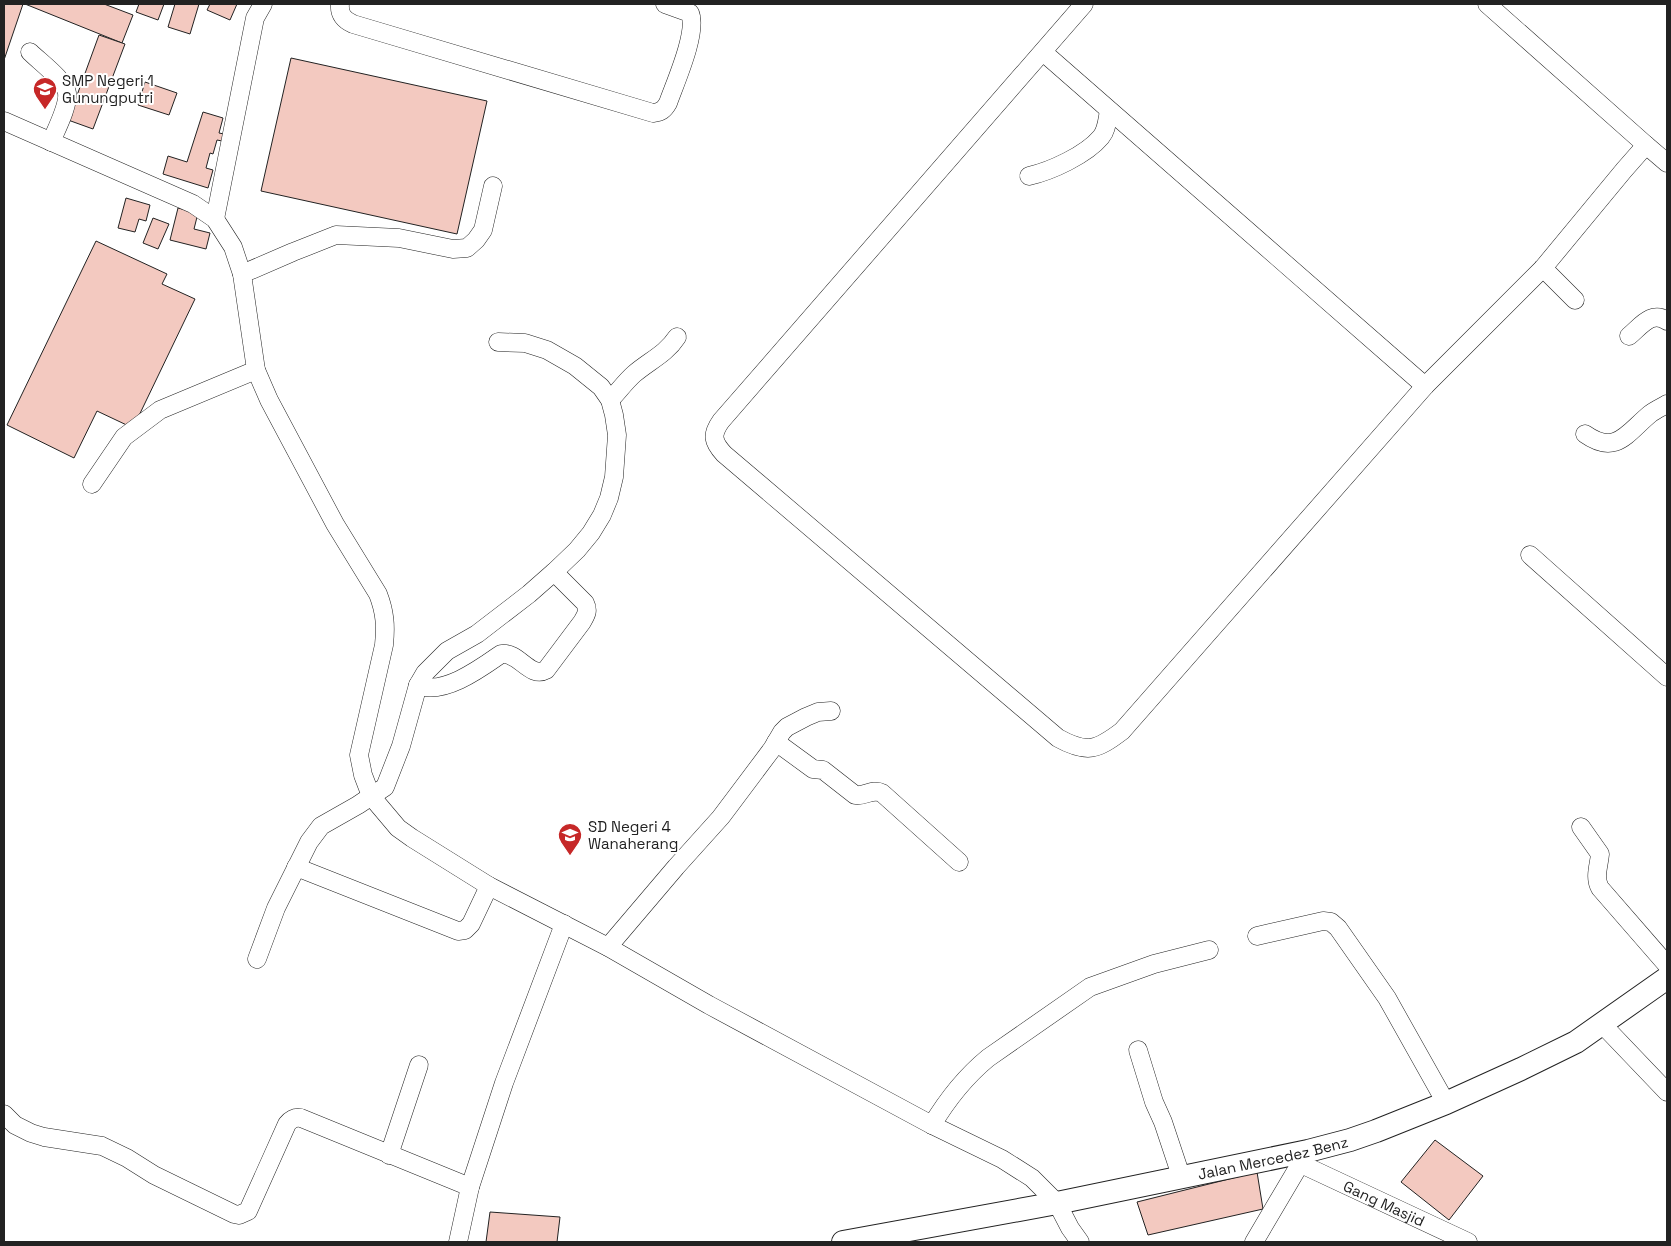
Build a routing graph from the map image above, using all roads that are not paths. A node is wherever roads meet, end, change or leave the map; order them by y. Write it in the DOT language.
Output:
graph roads {
  1 [pos="263,4"];
  2 [pos="340,4"];
  3 [pos="665,4"];
  4 [pos="1084,4"];
  5 [pos="1487,4"];
  6 [pos="30,52"];
  7 [pos="1043,52"];
  8 [pos="1109,111"];
  9 [pos="4,121"];
  10 [pos="51,142"];
  11 [pos="1646,145"];
  12 [pos="1667,163"];
  13 [pos="1029,176"];
  14 [pos="493,186"];
  15 [pos="216,219"];
  16 [pos="1543,268"];
  17 [pos="242,274"];
  18 [pos="1575,300"];
  19 [pos="1667,321"];
  20 [pos="1629,336"];
  21 [pos="677,338"];
  22 [pos="498,342"];
  23 [pos="256,370"];
  24 [pos="1425,386"];
  25 [pos="610,400"];
  26 [pos="1667,404"];
  27 [pos="1585,434"];
  28 [pos="92,484"];
  29 [pos="1530,555"];
  30 [pos="554,572"];
  31 [pos="1667,677"];
  32 [pos="418,685"];
  33 [pos="831,711"];
  34 [pos="776,742"];
  35 [pos="371,796"];
  36 [pos="1581,827"];
  37 [pos="959,862"];
  38 [pos="296,867"];
  39 [pos="489,886"];
  40 [pos="564,924"];
  41 [pos="1257,936"];
  42 [pos="608,947"];
  43 [pos="1209,950"];
  44 [pos="257,959"];
  45 [pos="1667,965"];
  46 [pos="1667,978"];
  47 [pos="1602,1024"];
  48 [pos="1138,1050"];
  49 [pos="418,1065"];
  50 [pos="1667,1092"];
  51 [pos="1446,1103"];
  52 [pos="4,1114"];
  53 [pos="932,1125"];
  54 [pos="389,1154"];
  55 [pos="1304,1157"];
  56 [pos="1181,1176"];
  57 [pos="470,1187"];
  58 [pos="1057,1203"];
  59 [pos="458,1242"];
  60 [pos="843,1242"];
  61 [pos="1080,1242"];
  62 [pos="1254,1242"];
  63 [pos="1468,1242"];
  1 -- 15 [label="street"];
  2 -- 3 [label="street"];
  4 -- 7 [label="street"];
  5 -- 11 [label="street"];
  6 -- 10 [label="street"];
  7 -- 8 [label="street"];
  7 -- 24 [label="street"];
  8 -- 13 [label="street"];
  8 -- 24 [label="street"];
  9 -- 10 [label="street"];
  10 -- 15 [label="street"];
  11 -- 12 [label="street"];
  11 -- 16 [label="street"];
  14 -- 17 [label="street"];
  15 -- 17 [label="street"];
  16 -- 18 [label="street"];
  16 -- 24 [label="street"];
  17 -- 23 [label="street"];
  19 -- 20 [label="street"];
  21 -- 25 [label="street"];
  22 -- 25 [label="street"];
  23 -- 28 [label="street"];
  23 -- 35 [label="street"];
  25 -- 30 [label="street"];
  26 -- 27 [label="street"];
  29 -- 31 [label="street"];
  30 -- 32 [label="street"];
  30 -- 32 [label="street"];
  32 -- 35 [label="street"];
  33 -- 34 [label="street"];
  34 -- 37 [label="street"];
  34 -- 42 [label="street"];
  35 -- 38 [label="street"];
  35 -- 39 [label="street"];
  36 -- 45 [label="street"];
  38 -- 39 [label="street"];
  38 -- 44 [label="street"];
  39 -- 40 [label="street"];
  40 -- 42 [label="street"];
  40 -- 57 [label="street"];
  41 -- 51 [label="street"];
  42 -- 53 [label="street"];
  43 -- 53 [label="street"];
  46 -- 47 [label="main road, Jalan Mercedez Benz"];
  47 -- 50 [label="street"];
  47 -- 51 [label="main road, Jalan Mercedez Benz"];
  48 -- 56 [label="street"];
  49 -- 54 [label="street"];
  51 -- 55 [label="main road, Jalan Mercedez Benz"];
  52 -- 54 [label="street"];
  53 -- 58 [label="street"];
  54 -- 57 [label="street"];
  55 -- 56 [label="main road, Jalan Mercedez Benz"];
  55 -- 62 [label="street"];
  55 -- 63 [label="street, Gang Masjid"];
  56 -- 58 [label="main road, Jalan Mercedez Benz"];
  57 -- 59 [label="street"];
  58 -- 60 [label="main road, Jalan Mercedez Benz"];
  58 -- 61 [label="street"];
}
